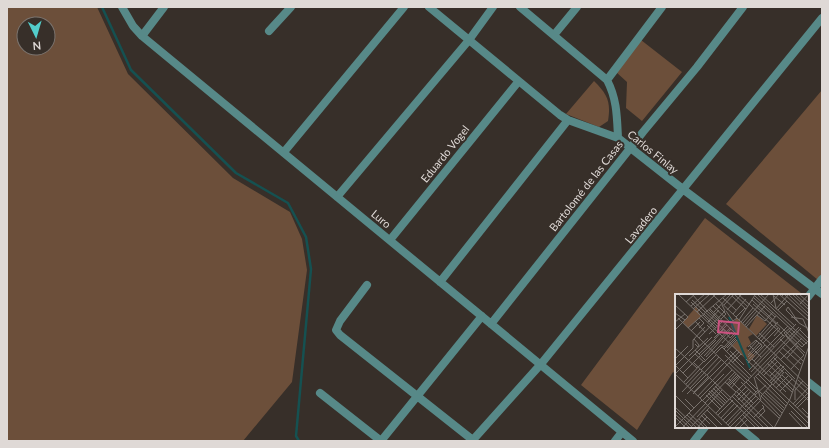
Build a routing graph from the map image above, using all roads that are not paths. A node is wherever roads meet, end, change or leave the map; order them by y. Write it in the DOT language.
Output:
graph roads {
  1 [pos="122,7"];
  2 [pos="164,7"];
  3 [pos="291,7"];
  4 [pos="404,7"];
  5 [pos="429,7"];
  6 [pos="493,7"];
  7 [pos="520,7"];
  8 [pos="577,7"];
  9 [pos="662,7"];
  10 [pos="743,7"];
  11 [pos="822,18"];
  12 [pos="269,31"];
  13 [pos="554,35"];
  14 [pos="142,36"];
  15 [pos="469,40"];
  16 [pos="607,80"];
  17 [pos="518,82"];
  18 [pos="568,120"];
  19 [pos="618,138"];
  20 [pos="630,148"];
  21 [pos="284,152"];
  22 [pos="684,190"];
  23 [pos="337,196"];
  24 [pos="390,240"];
  25 [pos="822,279"];
  26 [pos="440,282"];
  27 [pos="367,284"];
  28 [pos="815,288"];
  29 [pos="822,294"];
  30 [pos="809,296"];
  31 [pos="482,316"];
  32 [pos="491,324"];
  33 [pos="542,364"];
  34 [pos="809,383"];
  35 [pos="320,393"];
  36 [pos="822,393"];
  37 [pos="418,396"];
  38 [pos="704,428"];
  39 [pos="739,428"];
  40 [pos="622,432"];
  41 [pos="381,441"];
  42 [pos="473,441"];
  43 [pos="615,441"];
  44 [pos="632,441"];
  45 [pos="694,441"];
  46 [pos="756,441"];
  1 -- 14 [label="street, Luro"];
  2 -- 14 [label="street"];
  3 -- 12 [label="street"];
  4 -- 21 [label="street"];
  5 -- 15 [label="street, Carlos Finlay"];
  6 -- 15 [label="street"];
  7 -- 13 [label="street"];
  8 -- 13 [label="street"];
  9 -- 16 [label="street"];
  10 -- 20 [label="street, Bartolomé de las Casas"];
  11 -- 22 [label="street, Lavadero"];
  13 -- 16 [label="street"];
  14 -- 21 [label="street, Luro"];
  15 -- 17 [label="street, Carlos Finlay"];
  15 -- 23 [label="street"];
  16 -- 19 [label="street"];
  17 -- 18 [label="street, Carlos Finlay"];
  17 -- 24 [label="street, Eduardo Vogel"];
  18 -- 19 [label="street, Carlos Finlay"];
  18 -- 26 [label="street"];
  19 -- 20 [label="street, Carlos Finlay"];
  20 -- 22 [label="street, Carlos Finlay"];
  20 -- 32 [label="street, Bartolomé de las Casas"];
  21 -- 23 [label="street, Luro"];
  22 -- 28 [label="street, Carlos Finlay"];
  22 -- 33 [label="street, Lavadero"];
  23 -- 24 [label="street, Luro"];
  24 -- 26 [label="street, Luro"];
  25 -- 28 [label="street"];
  26 -- 31 [label="street, Luro"];
  27 -- 37 [label="street"];
  28 -- 29 [label="street, Carlos Finlay"];
  28 -- 30 [label="street"];
  31 -- 32 [label="street, Luro"];
  31 -- 37 [label="street"];
  32 -- 33 [label="street, Luro"];
  33 -- 40 [label="street, Luro"];
  33 -- 42 [label="street, Lavadero"];
  34 -- 36 [label="street"];
  35 -- 41 [label="street"];
  37 -- 41 [label="street"];
  37 -- 42 [label="street"];
  38 -- 45 [label="street"];
  39 -- 46 [label="street"];
  40 -- 43 [label="street"];
  40 -- 44 [label="street, Luro"];
}
